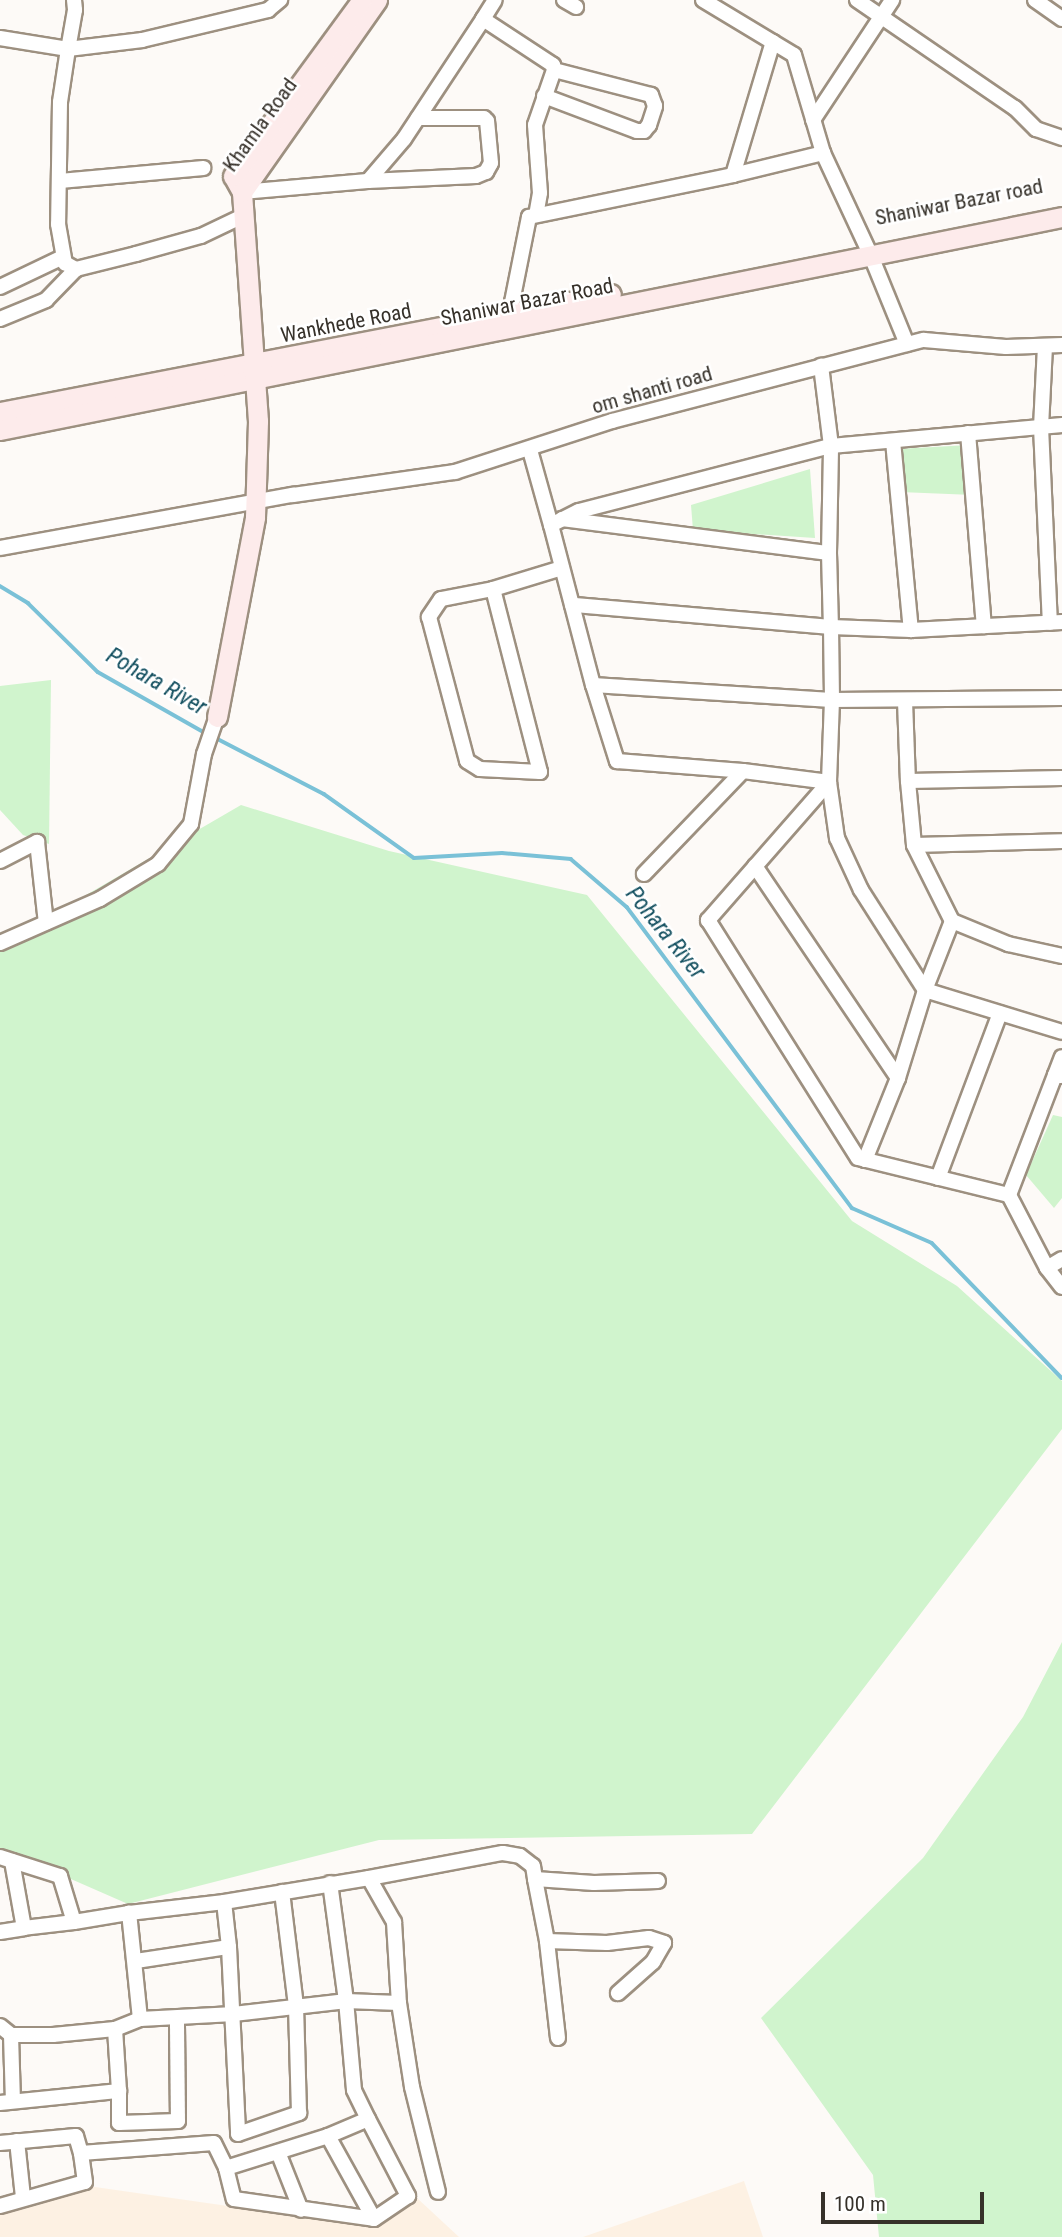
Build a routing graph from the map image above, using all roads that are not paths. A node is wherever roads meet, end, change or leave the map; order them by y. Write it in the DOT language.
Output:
graph roads {
  1 [pos="74,0"];
  2 [pos="280,0"];
  3 [pos="362,0"];
  4 [pos="377,0"];
  5 [pos="495,0"];
  6 [pos="703,0"];
  7 [pos="857,0"];
  8 [pos="892,0"];
  9 [pos="1035,0"];
  10 [pos="880,16"];
  11 [pos="483,19"];
  12 [pos="1062,19"];
  13 [pos="0,38"];
  14 [pos="773,42"];
  15 [pos="68,49"];
  16 [pos="554,67"];
  17 [pos="654,91"];
  18 [pos="544,96"];
  19 [pos="418,118"];
  20 [pos="813,120"];
  21 [pos="1062,138"];
  22 [pos="822,153"];
  23 [pos="203,168"];
  24 [pos="733,175"];
  25 [pos="60,181"];
  26 [pos="368,181"];
  27 [pos="242,192"];
  28 [pos="1062,205"];
  29 [pos="536,215"];
  30 [pos="243,216"];
  31 [pos="1062,217"];
  32 [pos="868,250"];
  33 [pos="63,257"];
  34 [pos="76,269"];
  35 [pos="0,287"];
  36 [pos="513,314"];
  37 [pos="0,319"];
  38 [pos="907,344"];
  39 [pos="1062,345"];
  40 [pos="1045,346"];
  41 [pos="821,366"];
  42 [pos="253,372"];
  43 [pos="0,412"];
  44 [pos="1062,425"];
  45 [pos="1041,427"];
  46 [pos="0,430"];
  47 [pos="968,433"];
  48 [pos="893,441"];
  49 [pos="831,446"];
  50 [pos="530,450"];
  51 [pos="255,503"];
  52 [pos="557,522"];
  53 [pos="0,548"];
  54 [pos="829,553"];
  55 [pos="562,568"];
  56 [pos="492,589"];
  57 [pos="572,605"];
  58 [pos="1056,623"];
  59 [pos="984,626"];
  60 [pos="831,627"];
  61 [pos="911,630"];
  62 [pos="593,685"];
  63 [pos="1062,698"];
  64 [pos="832,700"];
  65 [pos="905,701"];
  66 [pos="217,717"];
  67 [pos="743,771"];
  68 [pos="1062,778"];
  69 [pos="908,781"];
  70 [pos="829,782"];
  71 [pos="1062,841"];
  72 [pos="914,845"];
  73 [pos="0,861"];
  74 [pos="755,866"];
  75 [pos="645,874"];
  76 [pos="952,921"];
  77 [pos="46,923"];
  78 [pos="0,943"];
  79 [pos="1062,956"];
  80 [pos="925,990"];
  81 [pos="1000,1013"];
  82 [pos="1062,1032"];
  83 [pos="1062,1057"];
  84 [pos="1058,1076"];
  85 [pos="898,1078"];
  86 [pos="865,1160"];
  87 [pos="938,1178"];
  88 [pos="1009,1195"];
  89 [pos="1062,1259"];
  90 [pos="1047,1268"];
  91 [pos="1062,1287"];
  92 [pos="6,1859"];
  93 [pos="369,1878"];
  94 [pos="535,1879"];
  95 [pos="658,1881"];
  96 [pos="330,1883"];
  97 [pos="282,1892"];
  98 [pos="224,1902"];
  99 [pos="129,1913"];
  100 [pos="75,1922"];
  101 [pos="24,1928"];
  102 [pos="0,1932"];
  103 [pos="547,1941"];
  104 [pos="229,1947"];
  105 [pos="135,1961"];
  106 [pos="618,1993"];
  107 [pos="346,2001"];
  108 [pos="399,2003"];
  109 [pos="296,2006"];
  110 [pos="234,2014"];
  111 [pos="177,2018"];
  112 [pos="140,2020"];
  113 [pos="115,2029"];
  114 [pos="6,2030"];
  115 [pos="558,2038"];
  116 [pos="119,2091"];
  117 [pos="7,2102"];
  118 [pos="368,2119"];
  119 [pos="328,2136"];
  120 [pos="17,2141"];
  121 [pos="0,2143"];
  122 [pos="278,2152"];
  123 [pos="81,2153"];
  124 [pos="226,2168"];
  125 [pos="438,2192"];
  126 [pos="23,2197"];
  127 [pos="0,2206"];
  128 [pos="301,2210"];
  129 [pos="374,2219"];
  1 -- 15 [label="street"];
  2 -- 15 [label="street"];
  3 -- 27 [label="main road, Khamla Road"];
  4 -- 27 [label="main road, Khamla Road"];
  5 -- 11 [label="street"];
  6 -- 14 [label="street"];
  7 -- 10 [label="street"];
  8 -- 10 [label="street"];
  9 -- 12 [label="street"];
  10 -- 20 [label="street"];
  10 -- 21 [label="street"];
  11 -- 16 [label="street"];
  11 -- 19 [label="street"];
  13 -- 15 [label="street"];
  14 -- 20 [label="street"];
  14 -- 24 [label="street"];
  15 -- 25 [label="street"];
  16 -- 17 [label="street"];
  16 -- 18 [label="street"];
  16 -- 18 [label="street"];
  18 -- 29 [label="street"];
  19 -- 26 [label="street"];
  19 -- 26 [label="street"];
  20 -- 22 [label="street"];
  22 -- 24 [label="street"];
  22 -- 32 [label="street"];
  23 -- 25 [label="street"];
  24 -- 29 [label="street"];
  25 -- 33 [label="street"];
  26 -- 27 [label="street"];
  27 -- 30 [label="main road"];
  28 -- 32 [label="main road, Shaniwar Bazar road"];
  29 -- 36 [label="street"];
  30 -- 34 [label="street"];
  30 -- 42 [label="main road"];
  31 -- 32 [label="main road, Shaniwar Bazar Road"];
  32 -- 36 [label="main road, Wankhede Road"];
  32 -- 38 [label="street"];
  32 -- 42 [label="main road, Shaniwar Bazar Road"];
  33 -- 34 [label="street"];
  33 -- 35 [label="street"];
  34 -- 37 [label="street"];
  36 -- 42 [label="main road, Wankhede Road"];
  38 -- 40 [label="street, om shanti road"];
  38 -- 41 [label="street, om shanti road"];
  39 -- 40 [label="street, om shanti road"];
  40 -- 45 [label="street"];
  41 -- 49 [label="street"];
  41 -- 50 [label="street, om shanti road"];
  42 -- 43 [label="main road, Wankhede Road"];
  42 -- 46 [label="main road, Shaniwar Bazar Road"];
  42 -- 51 [label="main road"];
  44 -- 45 [label="street"];
  45 -- 47 [label="street"];
  45 -- 58 [label="street"];
  47 -- 48 [label="street"];
  47 -- 59 [label="street"];
  48 -- 49 [label="street"];
  48 -- 61 [label="street"];
  49 -- 52 [label="street"];
  49 -- 54 [label="street"];
  50 -- 51 [label="street, om shanti road"];
  50 -- 52 [label="street"];
  51 -- 53 [label="street, om shanti road"];
  51 -- 66 [label="main road"];
  52 -- 54 [label="street"];
  52 -- 55 [label="street"];
  54 -- 60 [label="street"];
  55 -- 56 [label="street"];
  55 -- 57 [label="street"];
  56 -- 56 [label="street"];
  57 -- 60 [label="street"];
  57 -- 62 [label="street"];
  58 -- 59 [label="street"];
  59 -- 61 [label="street"];
  60 -- 61 [label="street"];
  60 -- 64 [label="street"];
  62 -- 64 [label="street"];
  62 -- 67 [label="street"];
  63 -- 65 [label="street"];
  64 -- 65 [label="street"];
  64 -- 70 [label="street"];
  65 -- 69 [label="street"];
  66 -- 77 [label="street"];
  67 -- 70 [label="street"];
  67 -- 75 [label="street"];
  68 -- 69 [label="street"];
  69 -- 72 [label="street"];
  70 -- 74 [label="street"];
  70 -- 80 [label="street"];
  71 -- 72 [label="street"];
  72 -- 76 [label="street"];
  73 -- 77 [label="street"];
  74 -- 85 [label="street"];
  74 -- 86 [label="street"];
  76 -- 79 [label="street"];
  76 -- 80 [label="street"];
  77 -- 78 [label="street"];
  80 -- 81 [label="street"];
  80 -- 85 [label="street"];
  81 -- 82 [label="street"];
  81 -- 87 [label="street"];
  83 -- 84 [label="street"];
  84 -- 88 [label="street"];
  85 -- 86 [label="street"];
  86 -- 87 [label="street"];
  87 -- 88 [label="street"];
  88 -- 90 [label="street"];
  89 -- 90 [label="street"];
  90 -- 91 [label="street"];
  92 -- 100 [label="street"];
  92 -- 101 [label="street"];
  93 -- 94 [label="street"];
  93 -- 96 [label="street"];
  93 -- 108 [label="street"];
  94 -- 95 [label="street"];
  94 -- 103 [label="street"];
  96 -- 97 [label="street"];
  96 -- 107 [label="street"];
  97 -- 98 [label="street"];
  97 -- 109 [label="street"];
  98 -- 99 [label="street"];
  98 -- 104 [label="street"];
  99 -- 100 [label="street"];
  99 -- 105 [label="street"];
  100 -- 101 [label="street"];
  101 -- 102 [label="street"];
  103 -- 106 [label="street"];
  103 -- 115 [label="street"];
  104 -- 105 [label="street"];
  104 -- 110 [label="street"];
  105 -- 112 [label="street"];
  107 -- 108 [label="street"];
  107 -- 109 [label="street"];
  107 -- 118 [label="street"];
  108 -- 125 [label="street"];
  109 -- 110 [label="street"];
  109 -- 110 [label="street"];
  110 -- 111 [label="street"];
  111 -- 112 [label="street"];
  111 -- 116 [label="street"];
  112 -- 113 [label="street"];
  113 -- 114 [label="street"];
  113 -- 116 [label="street"];
  114 -- 117 [label="street"];
  116 -- 117 [label="street"];
  118 -- 119 [label="street"];
  118 -- 129 [label="street"];
  119 -- 122 [label="street"];
  119 -- 129 [label="street"];
  120 -- 121 [label="street"];
  120 -- 123 [label="street"];
  120 -- 126 [label="street"];
  122 -- 124 [label="street"];
  122 -- 128 [label="street"];
  123 -- 124 [label="street"];
  123 -- 126 [label="street"];
  124 -- 128 [label="street"];
  126 -- 127 [label="street"];
  128 -- 129 [label="street"];
}
